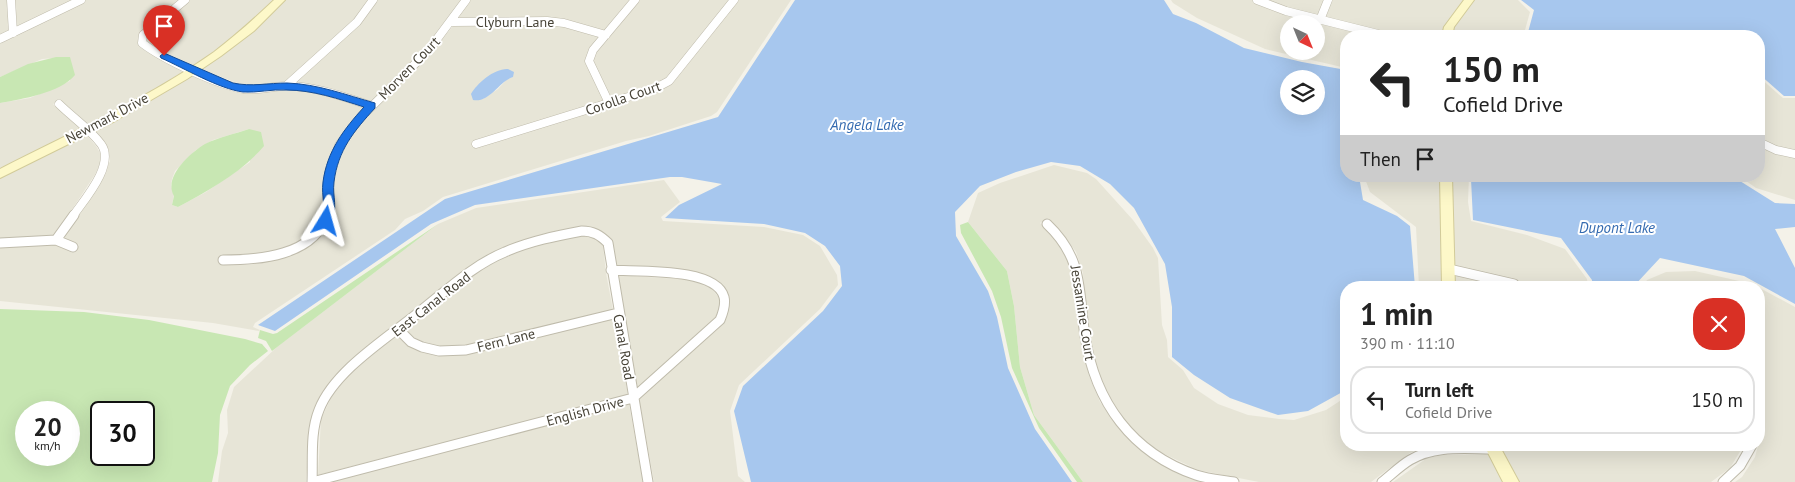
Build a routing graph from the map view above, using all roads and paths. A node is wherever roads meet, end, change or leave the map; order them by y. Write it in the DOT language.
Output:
graph roads {
  1 [pos="11,0"];
  2 [pos="81,0"];
  3 [pos="185,0"];
  4 [pos="280,0"];
  5 [pos="373,0"];
  6 [pos="466,0"];
  7 [pos="635,0"];
  8 [pos="734,0"];
  9 [pos="1257,0"];
  10 [pos="1328,0"];
  11 [pos="1469,0"];
  12 [pos="1301,15"];
  13 [pos="1322,15"];
  14 [pos="1325,21"];
  15 [pos="452,22"];
  16 [pos="1361,30"];
  17 [pos="1448,30"];
  18 [pos="13,33"];
  19 [pos="606,35"];
  20 [pos="0,39"];
  21 [pos="194,70"];
  22 [pos="286,86"];
  23 [pos="609,103"];
  24 [pos="59,104"];
  25 [pos="372,106"];
  26 [pos="87,129"];
  27 [pos="476,144"];
  28 [pos="1765,145"];
  29 [pos="1795,154"];
  30 [pos="0,174"];
  31 [pos="1446,182"];
  32 [pos="1046,224"];
  33 [pos="56,240"];
  34 [pos="0,243"];
  35 [pos="72,247"];
  36 [pos="224,260"];
  37 [pos="1449,269"];
  38 [pos="611,270"];
  39 [pos="1449,281"];
  40 [pos="1501,281"];
  41 [pos="618,313"];
  42 [pos="398,329"];
  43 [pos="633,398"];
  44 [pos="1435,451"];
  45 [pos="1493,451"];
  46 [pos="1749,451"];
  47 [pos="312,482"];
  48 [pos="648,482"];
  49 [pos="1234,482"];
  50 [pos="1382,482"];
  51 [pos="1511,482"];
  52 [pos="1723,482"];
  1 -- 18 [label="street"];
  2 -- 18 [label="street"];
  3 -- 21 [label="street"];
  4 -- 21 [label="street, Newmark Drive"];
  5 -- 22 [label="street"];
  6 -- 15 [label="street, Morven Court"];
  7 -- 19 [label="street"];
  8 -- 23 [label="street, Corolla Court"];
  9 -- 12 [label="street"];
  10 -- 13 [label="street"];
  11 -- 17 [label="street"];
  14 -- 16 [label="street"];
  15 -- 19 [label="street, Clyburn Lane"];
  15 -- 25 [label="street, Morven Court"];
  18 -- 20 [label="street"];
  19 -- 23 [label="street"];
  21 -- 22 [label="street"];
  21 -- 26 [label="street, Newmark Drive"];
  22 -- 25 [label="street"];
  23 -- 27 [label="street, Corolla Court"];
  24 -- 26 [label="street"];
  25 -- 36 [label="street, Morven Court"];
  26 -- 30 [label="street, Newmark Drive"];
  26 -- 33 [label="street"];
  28 -- 29 [label="street"];
  31 -- 37 [label="street"];
  32 -- 49 [label="street, Jessamine Court"];
  33 -- 34 [label="street"];
  33 -- 35 [label="street"];
  37 -- 39 [label="street"];
  37 -- 40 [label="street"];
  38 -- 41 [label="street, Canal Road"];
  38 -- 42 [label="street, East Canal Road"];
  38 -- 43 [label="street, English Drive"];
  41 -- 42 [label="street, Fern Lane"];
  41 -- 43 [label="street, Canal Road"];
  42 -- 47 [label="street, East Canal Road"];
  43 -- 47 [label="street, English Drive"];
  43 -- 48 [label="street, Canal Road"];
  44 -- 50 [label="street"];
  45 -- 51 [label="street"];
  46 -- 52 [label="street"];
}
